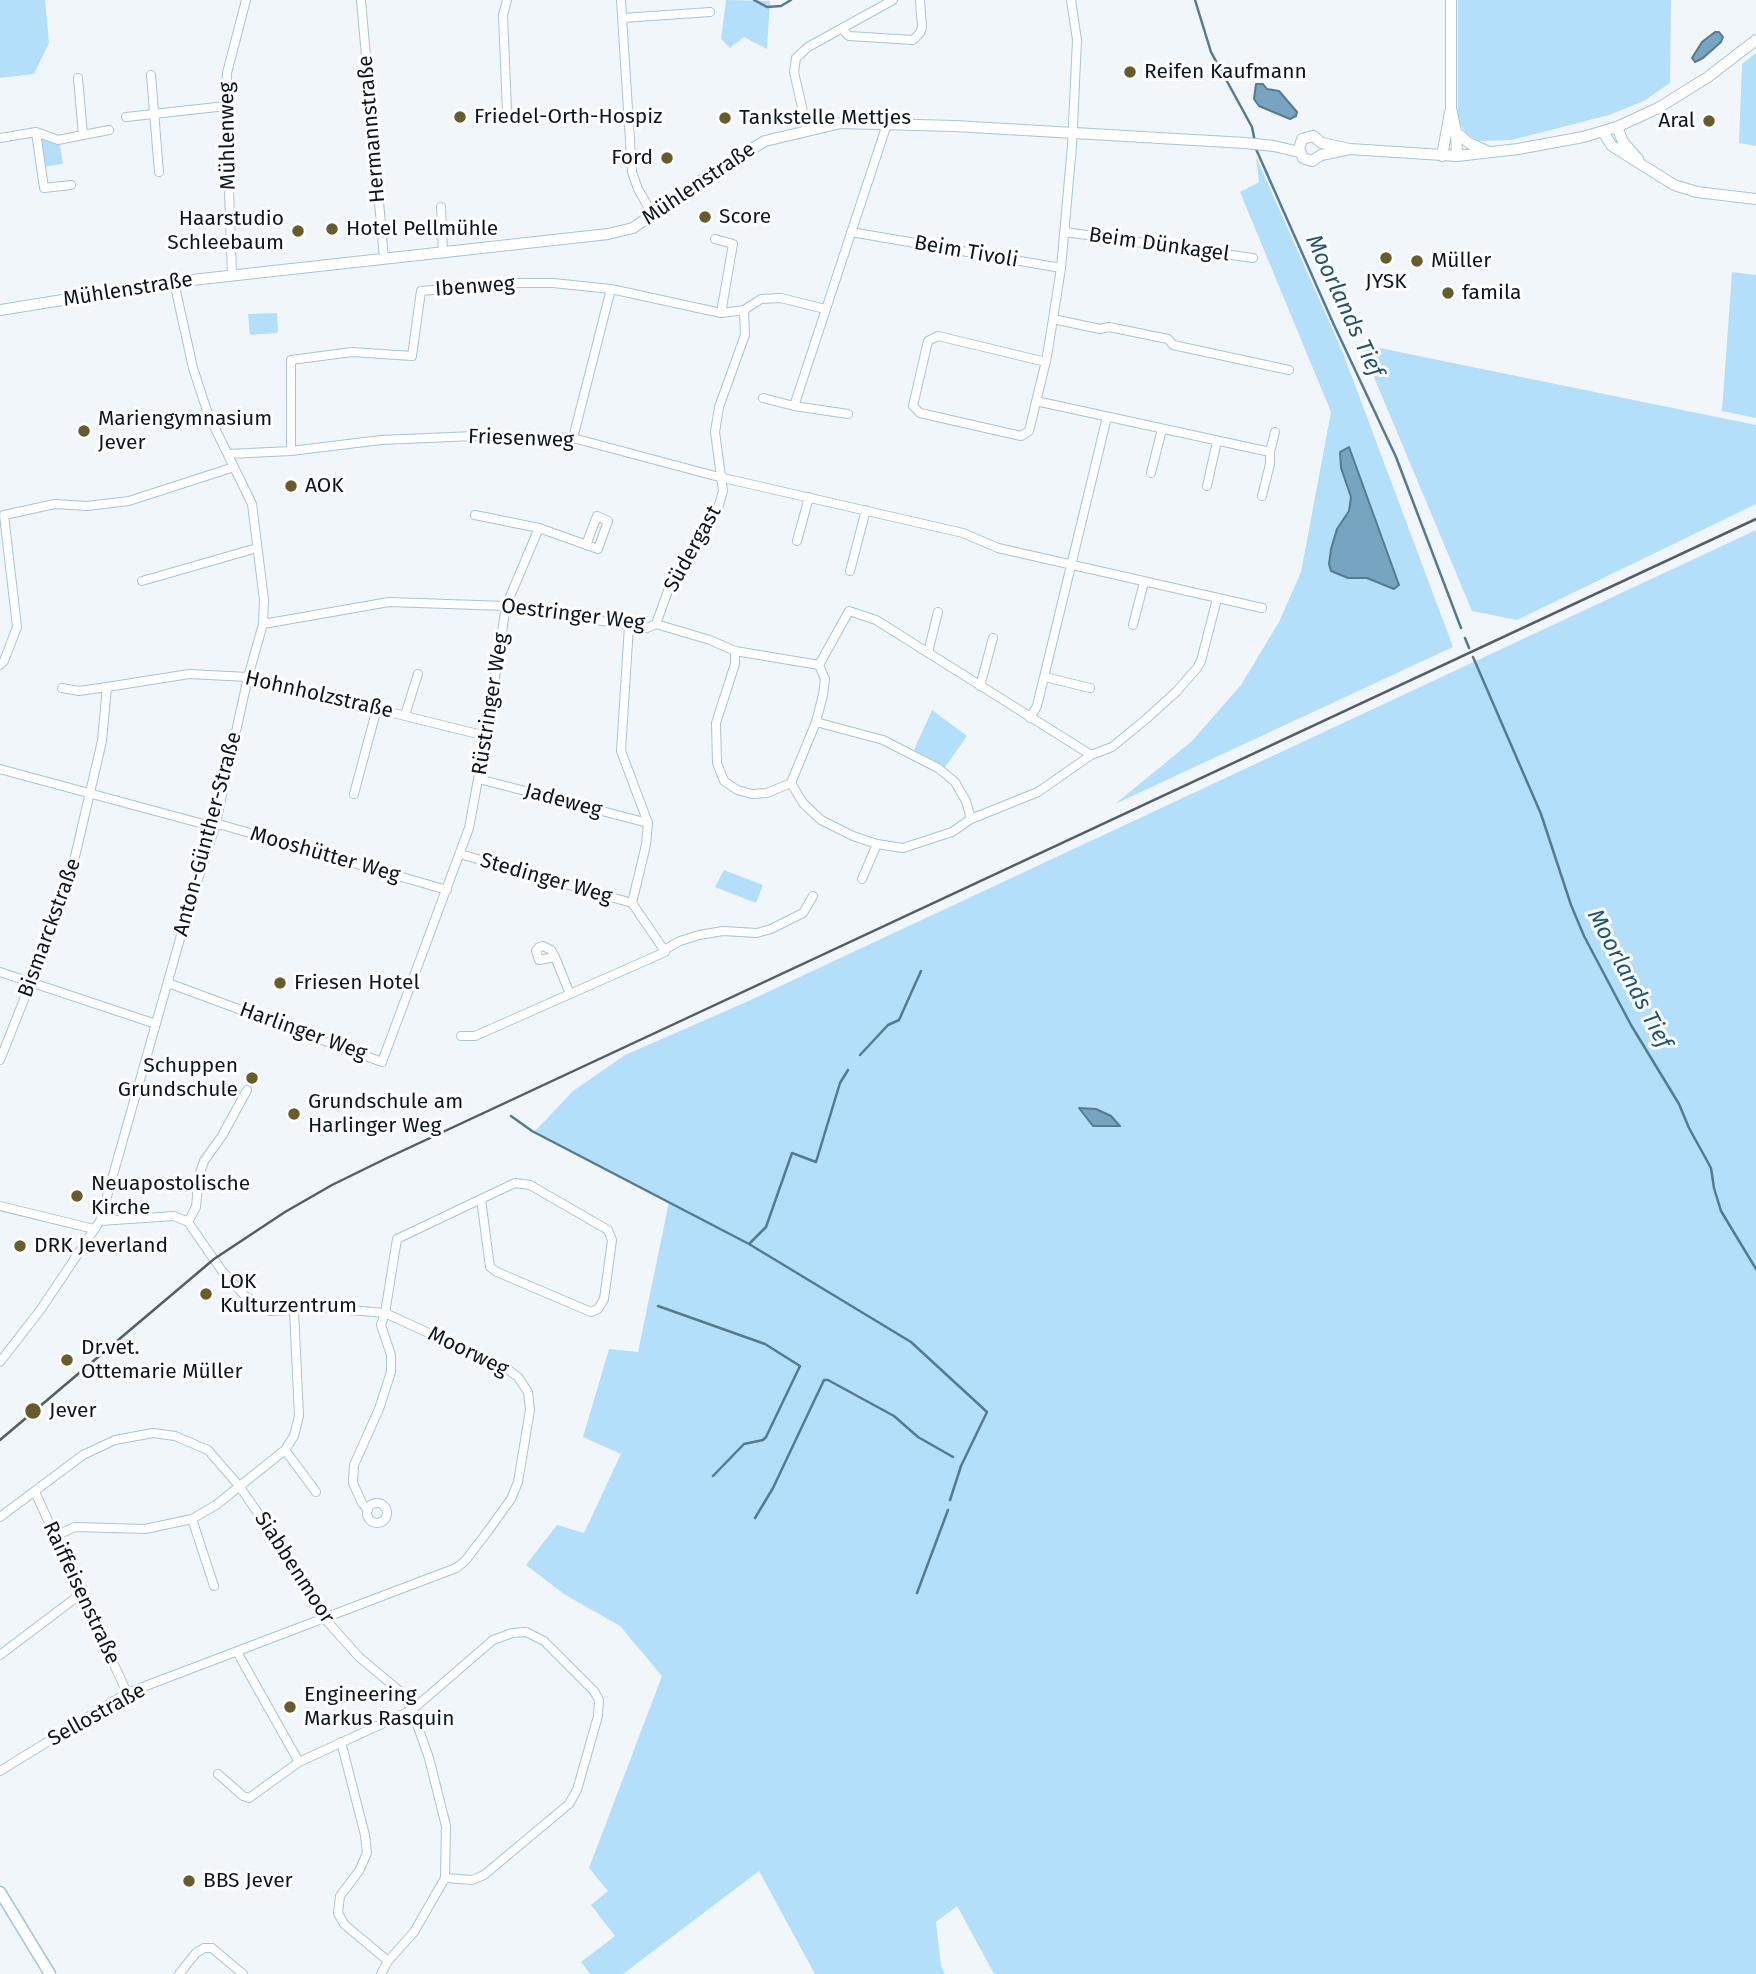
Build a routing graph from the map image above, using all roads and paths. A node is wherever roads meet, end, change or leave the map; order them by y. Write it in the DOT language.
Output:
graph roads {
  1 [pos="246,0"];
  2 [pos="361,0"];
  3 [pos="507,0"];
  4 [pos="621,0"];
  5 [pos="893,0"];
  6 [pos="920,0"];
  7 [pos="1071,0"];
  8 [pos="1451,0"];
  9 [pos="710,12"];
  10 [pos="623,18"];
  11 [pos="842,29"];
  12 [pos="1756,40"];
  13 [pos="151,75"];
  14 [pos="78,78"];
  15 [pos="226,106"];
  16 [pos="1451,108"];
  17 [pos="507,111"];
  18 [pos="154,113"];
  19 [pos="127,117"];
  20 [pos="887,124"];
  21 [pos="1617,127"];
  22 [pos="807,129"];
  23 [pos="109,130"];
  24 [pos="36,132"];
  25 [pos="1456,132"];
  26 [pos="1603,132"];
  27 [pos="1071,133"];
  28 [pos="83,135"];
  29 [pos="0,138"];
  30 [pos="1322,143"];
  31 [pos="1300,147"];
  32 [pos="1350,149"];
  33 [pos="1489,153"];
  34 [pos="1321,155"];
  35 [pos="1442,156"];
  36 [pos="1457,156"];
  37 [pos="159,172"];
  38 [pos="1651,172"];
  39 [pos="71,185"];
  40 [pos="1756,199"];
  41 [pos="441,207"];
  42 [pos="653,215"];
  43 [pos="851,232"];
  44 [pos="1065,232"];
  45 [pos="715,239"];
  46 [pos="443,253"];
  47 [pos="384,258"];
  48 [pos="1253,258"];
  49 [pos="1061,268"];
  50 [pos="232,275"];
  51 [pos="174,282"];
  52 [pos="611,289"];
  53 [pos="825,309"];
  54 [pos="0,310"];
  55 [pos="744,310"];
  56 [pos="721,313"];
  57 [pos="1053,319"];
  58 [pos="1045,362"];
  59 [pos="1289,370"];
  60 [pos="763,398"];
  61 [pos="1036,401"];
  62 [pos="793,406"];
  63 [pos="848,414"];
  64 [pos="1107,417"];
  65 [pos="1162,429"];
  66 [pos="1275,432"];
  67 [pos="573,439"];
  68 [pos="1217,441"];
  69 [pos="291,451"];
  70 [pos="1270,452"];
  71 [pos="228,454"];
  72 [pos="234,467"];
  73 [pos="1151,473"];
  74 [pos="719,477"];
  75 [pos="1207,485"];
  76 [pos="1262,496"];
  77 [pos="809,497"];
  78 [pos="866,510"];
  79 [pos="475,515"];
  80 [pos="539,528"];
  81 [pos="797,541"];
  82 [pos="586,545"];
  83 [pos="257,548"];
  84 [pos="1072,565"];
  85 [pos="849,571"];
  86 [pos="142,581"];
  87 [pos="1144,582"];
  88 [pos="1217,599"];
  89 [pos="506,606"];
  90 [pos="1262,608"];
  91 [pos="938,612"];
  92 [pos="263,624"];
  93 [pos="656,624"];
  94 [pos="629,625"];
  95 [pos="1133,625"];
  96 [pos="993,638"];
  97 [pos="735,652"];
  98 [pos="928,652"];
  99 [pos="0,665"];
  100 [pos="819,665"];
  101 [pos="418,674"];
  102 [pos="248,677"];
  103 [pos="1045,677"];
  104 [pos="980,686"];
  105 [pos="107,687"];
  106 [pos="62,688"];
  107 [pos="1090,688"];
  108 [pos="377,708"];
  109 [pos="405,715"];
  110 [pos="1030,718"];
  111 [pos="816,722"];
  112 [pos="486,736"];
  113 [pos="1091,755"];
  114 [pos="0,769"];
  115 [pos="479,779"];
  116 [pos="790,783"];
  117 [pos="92,793"];
  118 [pos="354,794"];
  119 [pos="971,819"];
  120 [pos="648,823"];
  121 [pos="215,827"];
  122 [pos="877,844"];
  123 [pos="460,854"];
  124 [pos="862,879"];
  125 [pos="447,890"];
  126 [pos="813,896"];
  127 [pos="632,903"];
  128 [pos="664,951"];
  129 [pos="555,957"];
  130 [pos="0,972"];
  131 [pos="32,983"];
  132 [pos="168,983"];
  133 [pos="570,994"];
  134 [pos="156,1024"];
  135 [pos="461,1036"];
  136 [pos="0,1060"];
  137 [pos="247,1090"];
  138 [pos="481,1199"];
  139 [pos="0,1206"];
  140 [pos="100,1221"];
  141 [pos="188,1222"];
  142 [pos="94,1229"];
  143 [pos="294,1311"];
  144 [pos="385,1313"];
  145 [pos="0,1362"];
  146 [pos="285,1450"];
  147 [pos="240,1487"];
  148 [pos="35,1492"];
  149 [pos="316,1492"];
  150 [pos="368,1510"];
  151 [pos="0,1517"];
  152 [pos="192,1519"];
  153 [pos="55,1536"];
  154 [pos="214,1586"];
  155 [pos="82,1593"];
  156 [pos="325,1619"];
  157 [pos="237,1652"];
  158 [pos="0,1655"];
  159 [pos="127,1693"];
  160 [pos="412,1710"];
  161 [pos="341,1742"];
  162 [pos="299,1762"];
  163 [pos="0,1771"];
  164 [pos="218,1774"];
  165 [pos="445,1878"];
  166 [pos="0,1892"];
  167 [pos="387,1961"];
  168 [pos="50,1974"];
  169 [pos="179,1974"];
  170 [pos="243,1974"];
  171 [pos="381,1974"];
  1 -- 15 [label="street, Mühlenweg"];
  2 -- 47 [label="street, Hermannstraße"];
  3 -- 17 [label="street"];
  4 -- 10 [label="street"];
  5 -- 11 [label="street"];
  6 -- 11 [label="street"];
  7 -- 27 [label="street"];
  8 -- 16 [label="street"];
  9 -- 10 [label="street"];
  10 -- 42 [label="street"];
  11 -- 22 [label="street"];
  12 -- 21 [label="street"];
  13 -- 18 [label="street"];
  14 -- 28 [label="street"];
  15 -- 18 [label="street"];
  15 -- 50 [label="street, Mühlenweg"];
  16 -- 25 [label="street"];
  16 -- 35 [label="street"];
  18 -- 19 [label="street"];
  18 -- 37 [label="street"];
  20 -- 22 [label="street, Mühlenstraße"];
  20 -- 27 [label="street, Mühlenstraße"];
  20 -- 43 [label="street"];
  21 -- 26 [label="street"];
  21 -- 38 [label="street"];
  22 -- 42 [label="street, Mühlenstraße"];
  23 -- 28 [label="street"];
  24 -- 28 [label="street"];
  24 -- 29 [label="street"];
  24 -- 39 [label="street"];
  25 -- 33 [label="street"];
  25 -- 36 [label="street"];
  26 -- 33 [label="street"];
  26 -- 38 [label="street"];
  27 -- 31 [label="street, Mühlenstraße"];
  27 -- 44 [label="street"];
  30 -- 31 [label="street"];
  30 -- 32 [label="street"];
  30 -- 34 [label="street"];
  31 -- 34 [label="street"];
  32 -- 34 [label="street"];
  32 -- 35 [label="street"];
  33 -- 36 [label="street"];
  35 -- 36 [label="street"];
  38 -- 40 [label="street"];
  41 -- 46 [label="street"];
  42 -- 46 [label="street, Mühlenstraße"];
  43 -- 49 [label="street, Beim Tivoli"];
  43 -- 53 [label="street"];
  44 -- 48 [label="street, Beim Dünkagel"];
  44 -- 49 [label="street"];
  45 -- 56 [label="street"];
  46 -- 47 [label="street, Mühlenstraße"];
  47 -- 50 [label="street, Mühlenstraße"];
  49 -- 57 [label="street"];
  50 -- 51 [label="street, Mühlenstraße"];
  51 -- 54 [label="street, Mühlenstraße"];
  51 -- 71 [label="street, Anton-Günther-Straße"];
  52 -- 56 [label="street, Ibenweg"];
  52 -- 67 [label="street"];
  52 -- 69 [label="street, Ibenweg"];
  53 -- 55 [label="street"];
  53 -- 62 [label="street"];
  55 -- 56 [label="street, Ibenweg"];
  55 -- 74 [label="street, Südergast"];
  57 -- 58 [label="street"];
  57 -- 59 [label="street"];
  58 -- 61 [label="street"];
  58 -- 61 [label="street"];
  60 -- 62 [label="street"];
  61 -- 64 [label="street"];
  62 -- 63 [label="street"];
  64 -- 65 [label="street"];
  64 -- 84 [label="street"];
  65 -- 68 [label="street"];
  65 -- 73 [label="street"];
  66 -- 70 [label="street"];
  67 -- 69 [label="street, Friesenweg"];
  67 -- 74 [label="street, Friesenweg"];
  68 -- 70 [label="street"];
  68 -- 75 [label="street"];
  69 -- 71 [label="street, Friesenweg"];
  70 -- 76 [label="street"];
  71 -- 72 [label="street, Anton-Günther-Straße"];
  72 -- 83 [label="street, Anton-Günther-Straße"];
  72 -- 99 [label="street"];
  74 -- 77 [label="street, Friesenweg"];
  74 -- 93 [label="street, Südergast"];
  77 -- 78 [label="street, Friesenweg"];
  77 -- 81 [label="street"];
  78 -- 84 [label="street, Friesenweg"];
  78 -- 85 [label="street"];
  79 -- 80 [label="street"];
  80 -- 82 [label="street"];
  80 -- 89 [label="street, Rüstringer Weg"];
  83 -- 86 [label="street"];
  83 -- 92 [label="street, Anton-Günther-Straße"];
  84 -- 87 [label="street, Friesenweg"];
  84 -- 103 [label="street"];
  87 -- 88 [label="street, Friesenweg"];
  87 -- 95 [label="street"];
  88 -- 90 [label="street, Friesenweg"];
  88 -- 113 [label="street"];
  89 -- 92 [label="street, Oestringer Weg"];
  89 -- 94 [label="street, Oestringer Weg"];
  89 -- 112 [label="street, Rüstringer Weg"];
  91 -- 98 [label="street"];
  92 -- 102 [label="street, Anton-Günther-Straße"];
  93 -- 94 [label="street, Oestringer Weg"];
  93 -- 97 [label="street, Oestringer Weg"];
  94 -- 120 [label="street"];
  96 -- 104 [label="street"];
  97 -- 100 [label="street, Oestringer Weg"];
  97 -- 116 [label="street"];
  98 -- 100 [label="street"];
  98 -- 104 [label="street"];
  100 -- 111 [label="street"];
  101 -- 109 [label="street, Hohnholzstraße"];
  102 -- 105 [label="street, Hohnholzstraße"];
  102 -- 108 [label="street, Hohnholzstraße"];
  102 -- 121 [label="street, Anton-Günther-Straße"];
  103 -- 107 [label="street"];
  103 -- 110 [label="street"];
  104 -- 110 [label="street"];
  105 -- 106 [label="street, Hohnholzstraße"];
  105 -- 117 [label="street"];
  108 -- 109 [label="street, Hohnholzstraße"];
  108 -- 118 [label="street"];
  109 -- 112 [label="street, Hohnholzstraße"];
  110 -- 113 [label="street"];
  111 -- 116 [label="street"];
  111 -- 119 [label="street"];
  112 -- 115 [label="street, Rüstringer Weg"];
  113 -- 119 [label="street"];
  114 -- 117 [label="street, Mooshütter Weg"];
  115 -- 120 [label="street, Jadeweg"];
  115 -- 123 [label="street, Rüstringer Weg"];
  116 -- 122 [label="street"];
  117 -- 121 [label="street, Mooshütter Weg"];
  117 -- 131 [label="street, Bismarckstraße"];
  119 -- 122 [label="street"];
  120 -- 127 [label="street"];
  121 -- 125 [label="street, Mooshütter Weg"];
  121 -- 132 [label="street, Anton-Günther-Straße"];
  122 -- 124 [label="street"];
  123 -- 125 [label="street, Rüstringer Weg"];
  123 -- 127 [label="street, Stedinger Weg"];
  125 -- 132 [label="street, Harlinger Weg"];
  126 -- 128 [label="street"];
  127 -- 128 [label="street"];
  128 -- 133 [label="street"];
  129 -- 133 [label="street"];
  130 -- 131 [label="street"];
  131 -- 134 [label="street"];
  131 -- 136 [label="street, Bismarckstraße"];
  132 -- 134 [label="street, Anton-Günther-Straße"];
  133 -- 135 [label="street"];
  134 -- 140 [label="street, Anton-Günther-Straße"];
  137 -- 141 [label="street"];
  138 -- 138 [label="street"];
  138 -- 144 [label="street"];
  139 -- 142 [label="street"];
  140 -- 141 [label="street"];
  140 -- 142 [label="street, Anton-Günther-Straße"];
  141 -- 143 [label="street, Moorweg"];
  142 -- 145 [label="street, Anton-Günther-Straße"];
  143 -- 144 [label="street, Moorweg"];
  143 -- 146 [label="street"];
  144 -- 150 [label="street"];
  144 -- 156 [label="street, Moorweg"];
  146 -- 147 [label="street"];
  146 -- 149 [label="street"];
  147 -- 148 [label="street, Siabbenmoor"];
  147 -- 152 [label="street"];
  147 -- 156 [label="street, Siabbenmoor"];
  148 -- 151 [label="street, Siabbenmoor"];
  148 -- 153 [label="street, Raiffeisenstraße"];
  152 -- 153 [label="street"];
  152 -- 154 [label="street"];
  153 -- 155 [label="street, Raiffeisenstraße"];
  155 -- 158 [label="street"];
  155 -- 159 [label="street, Raiffeisenstraße"];
  156 -- 157 [label="street, Sellostraße"];
  156 -- 160 [label="street, Siabbenmoor"];
  157 -- 159 [label="street, Sellostraße"];
  157 -- 162 [label="street"];
  159 -- 163 [label="street, Sellostraße"];
  160 -- 161 [label="street"];
  160 -- 165 [label="street, Siabbenmoor"];
  160 -- 165 [label="street"];
  161 -- 162 [label="street"];
  161 -- 167 [label="street"];
  162 -- 164 [label="street"];
  165 -- 167 [label="street, Siabbenmoor"];
  166 -- 168 [label="main road"];
  167 -- 171 [label="street, Siabbenmoor"];
  169 -- 170 [label="street"];
}
